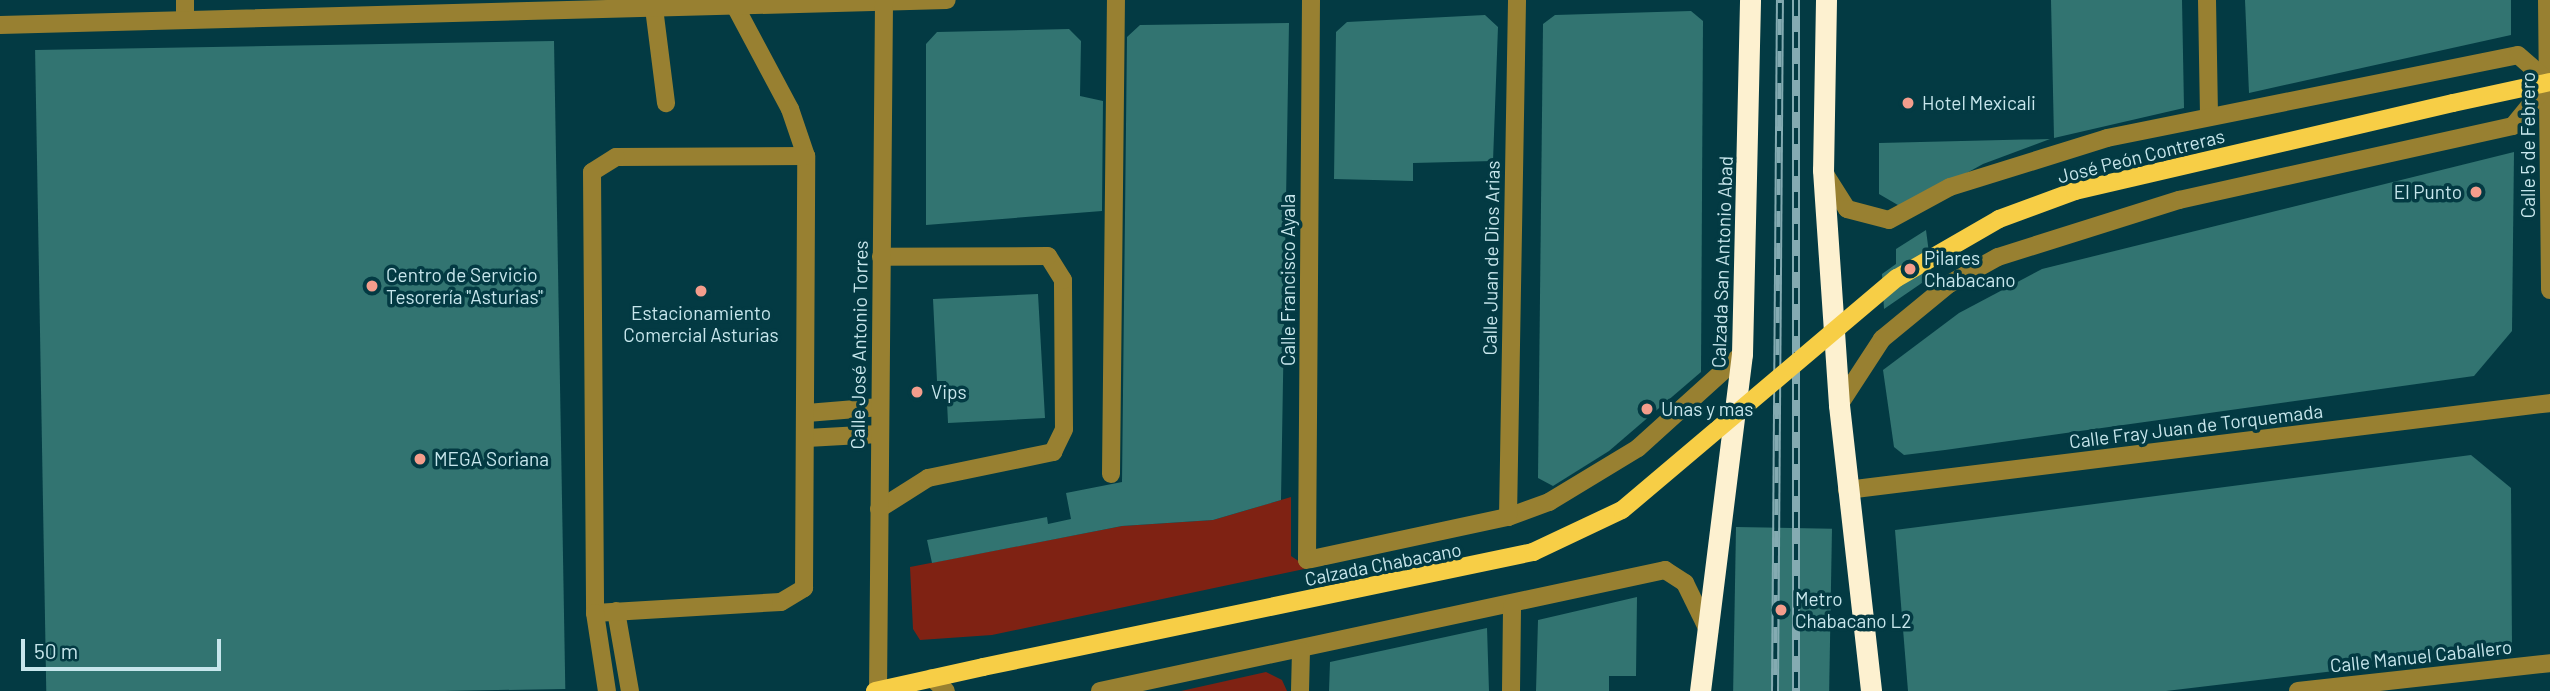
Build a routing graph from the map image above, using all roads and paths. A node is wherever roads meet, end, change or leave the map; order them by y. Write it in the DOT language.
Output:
graph roads {
  1 [pos="185,0"];
  2 [pos="947,0"];
  3 [pos="1116,0"];
  4 [pos="1311,0"];
  5 [pos="1517,0"];
  6 [pos="1750,0"];
  7 [pos="1826,0"];
  8 [pos="2207,0"];
  9 [pos="2547,0"];
  10 [pos="884,1"];
  11 [pos="685,3"];
  12 [pos="515,6"];
  13 [pos="735,6"];
  14 [pos="354,8"];
  15 [pos="654,8"];
  16 [pos="185,20"];
  17 [pos="0,25"];
  18 [pos="2549,82"];
  19 [pos="666,103"];
  20 [pos="2209,117"];
  21 [pos="806,156"];
  22 [pos="1823,170"];
  23 [pos="2550,256"];
  24 [pos="881,257"];
  25 [pos="2550,290"];
  26 [pos="1742,354"];
  27 [pos="1788,371"];
  28 [pos="2550,403"];
  29 [pos="1839,405"];
  30 [pos="880,407"];
  31 [pos="807,413"];
  32 [pos="879,434"];
  33 [pos="807,438"];
  34 [pos="1111,474"];
  35 [pos="1847,491"];
  36 [pos="878,509"];
  37 [pos="1508,517"];
  38 [pos="1307,560"];
  39 [pos="1513,607"];
  40 [pos="616,611"];
  41 [pos="595,613"];
  42 [pos="1709,632"];
  43 [pos="1301,650"];
  44 [pos="2550,663"];
  45 [pos="932,678"];
  46 [pos="607,691"];
  47 [pos="629,691"];
  48 [pos="877,691"];
  49 [pos="946,691"];
  50 [pos="1100,691"];
  51 [pos="1300,691"];
  52 [pos="1511,691"];
  53 [pos="1700,691"];
  54 [pos="1871,691"];
  55 [pos="2298,691"];
  1 -- 16 [label="street"];
  2 -- 10 [label="street"];
  3 -- 34 [label="street"];
  4 -- 38 [label="street, Calle Francisco Ayala"];
  5 -- 37 [label="street, Calle Juan de Dios Arias"];
  6 -- 26 [label="highway, Calzada San Antonio Abad"];
  7 -- 22 [label="highway"];
  8 -- 20 [label="street"];
  9 -- 18 [label="street, Calle 5 de Febrero"];
  10 -- 13 [label="street"];
  10 -- 24 [label="street, Calle José Antonio Torres"];
  11 -- 13 [label="street"];
  11 -- 15 [label="street"];
  12 -- 14 [label="street"];
  12 -- 15 [label="street"];
  13 -- 21 [label="street"];
  14 -- 16 [label="street"];
  15 -- 19 [label="street"];
  16 -- 17 [label="street"];
  18 -- 20 [label="street, José Peón Contreras"];
  18 -- 23 [label="street, Calle 5 de Febrero"];
  18 -- 27 [label="main road, José Peón Contreras, bridge"];
  18 -- 29 [label="street"];
  20 -- 22 [label="street, José Peón Contreras"];
  21 -- 31 [label="street"];
  21 -- 41 [label="street"];
  22 -- 29 [label="highway"];
  23 -- 25 [label="street, Calle 5 de Febrero"];
  24 -- 30 [label="street, Calle José Antonio Torres"];
  24 -- 36 [label="street"];
  26 -- 37 [label="street, Calzada Chabacano"];
  26 -- 42 [label="highway, Calzada San Antonio Abad"];
  27 -- 45 [label="main road, Calzada Chabacano, bridge"];
  28 -- 35 [label="street, Calle Fray Juan de Torquemada"];
  29 -- 35 [label="highway"];
  30 -- 31 [label="street"];
  30 -- 32 [label="street, Calle José Antonio Torres"];
  31 -- 33 [label="street"];
  32 -- 33 [label="street"];
  32 -- 36 [label="street, Calle José Antonio Torres"];
  33 -- 40 [label="street"];
  35 -- 54 [label="highway"];
  36 -- 48 [label="street, Calle José Antonio Torres"];
  37 -- 38 [label="street, Calzada Chabacano"];
  39 -- 42 [label="street"];
  39 -- 43 [label="street"];
  39 -- 52 [label="street"];
  40 -- 41 [label="street"];
  40 -- 47 [label="street"];
  41 -- 46 [label="street"];
  42 -- 53 [label="highway, Calzada San Antonio Abad"];
  43 -- 50 [label="street"];
  43 -- 51 [label="street"];
  44 -- 55 [label="street, Calle Manuel Caballero"];
  45 -- 48 [label="main road, Calzada Chabacano"];
  45 -- 49 [label="street"];
}
